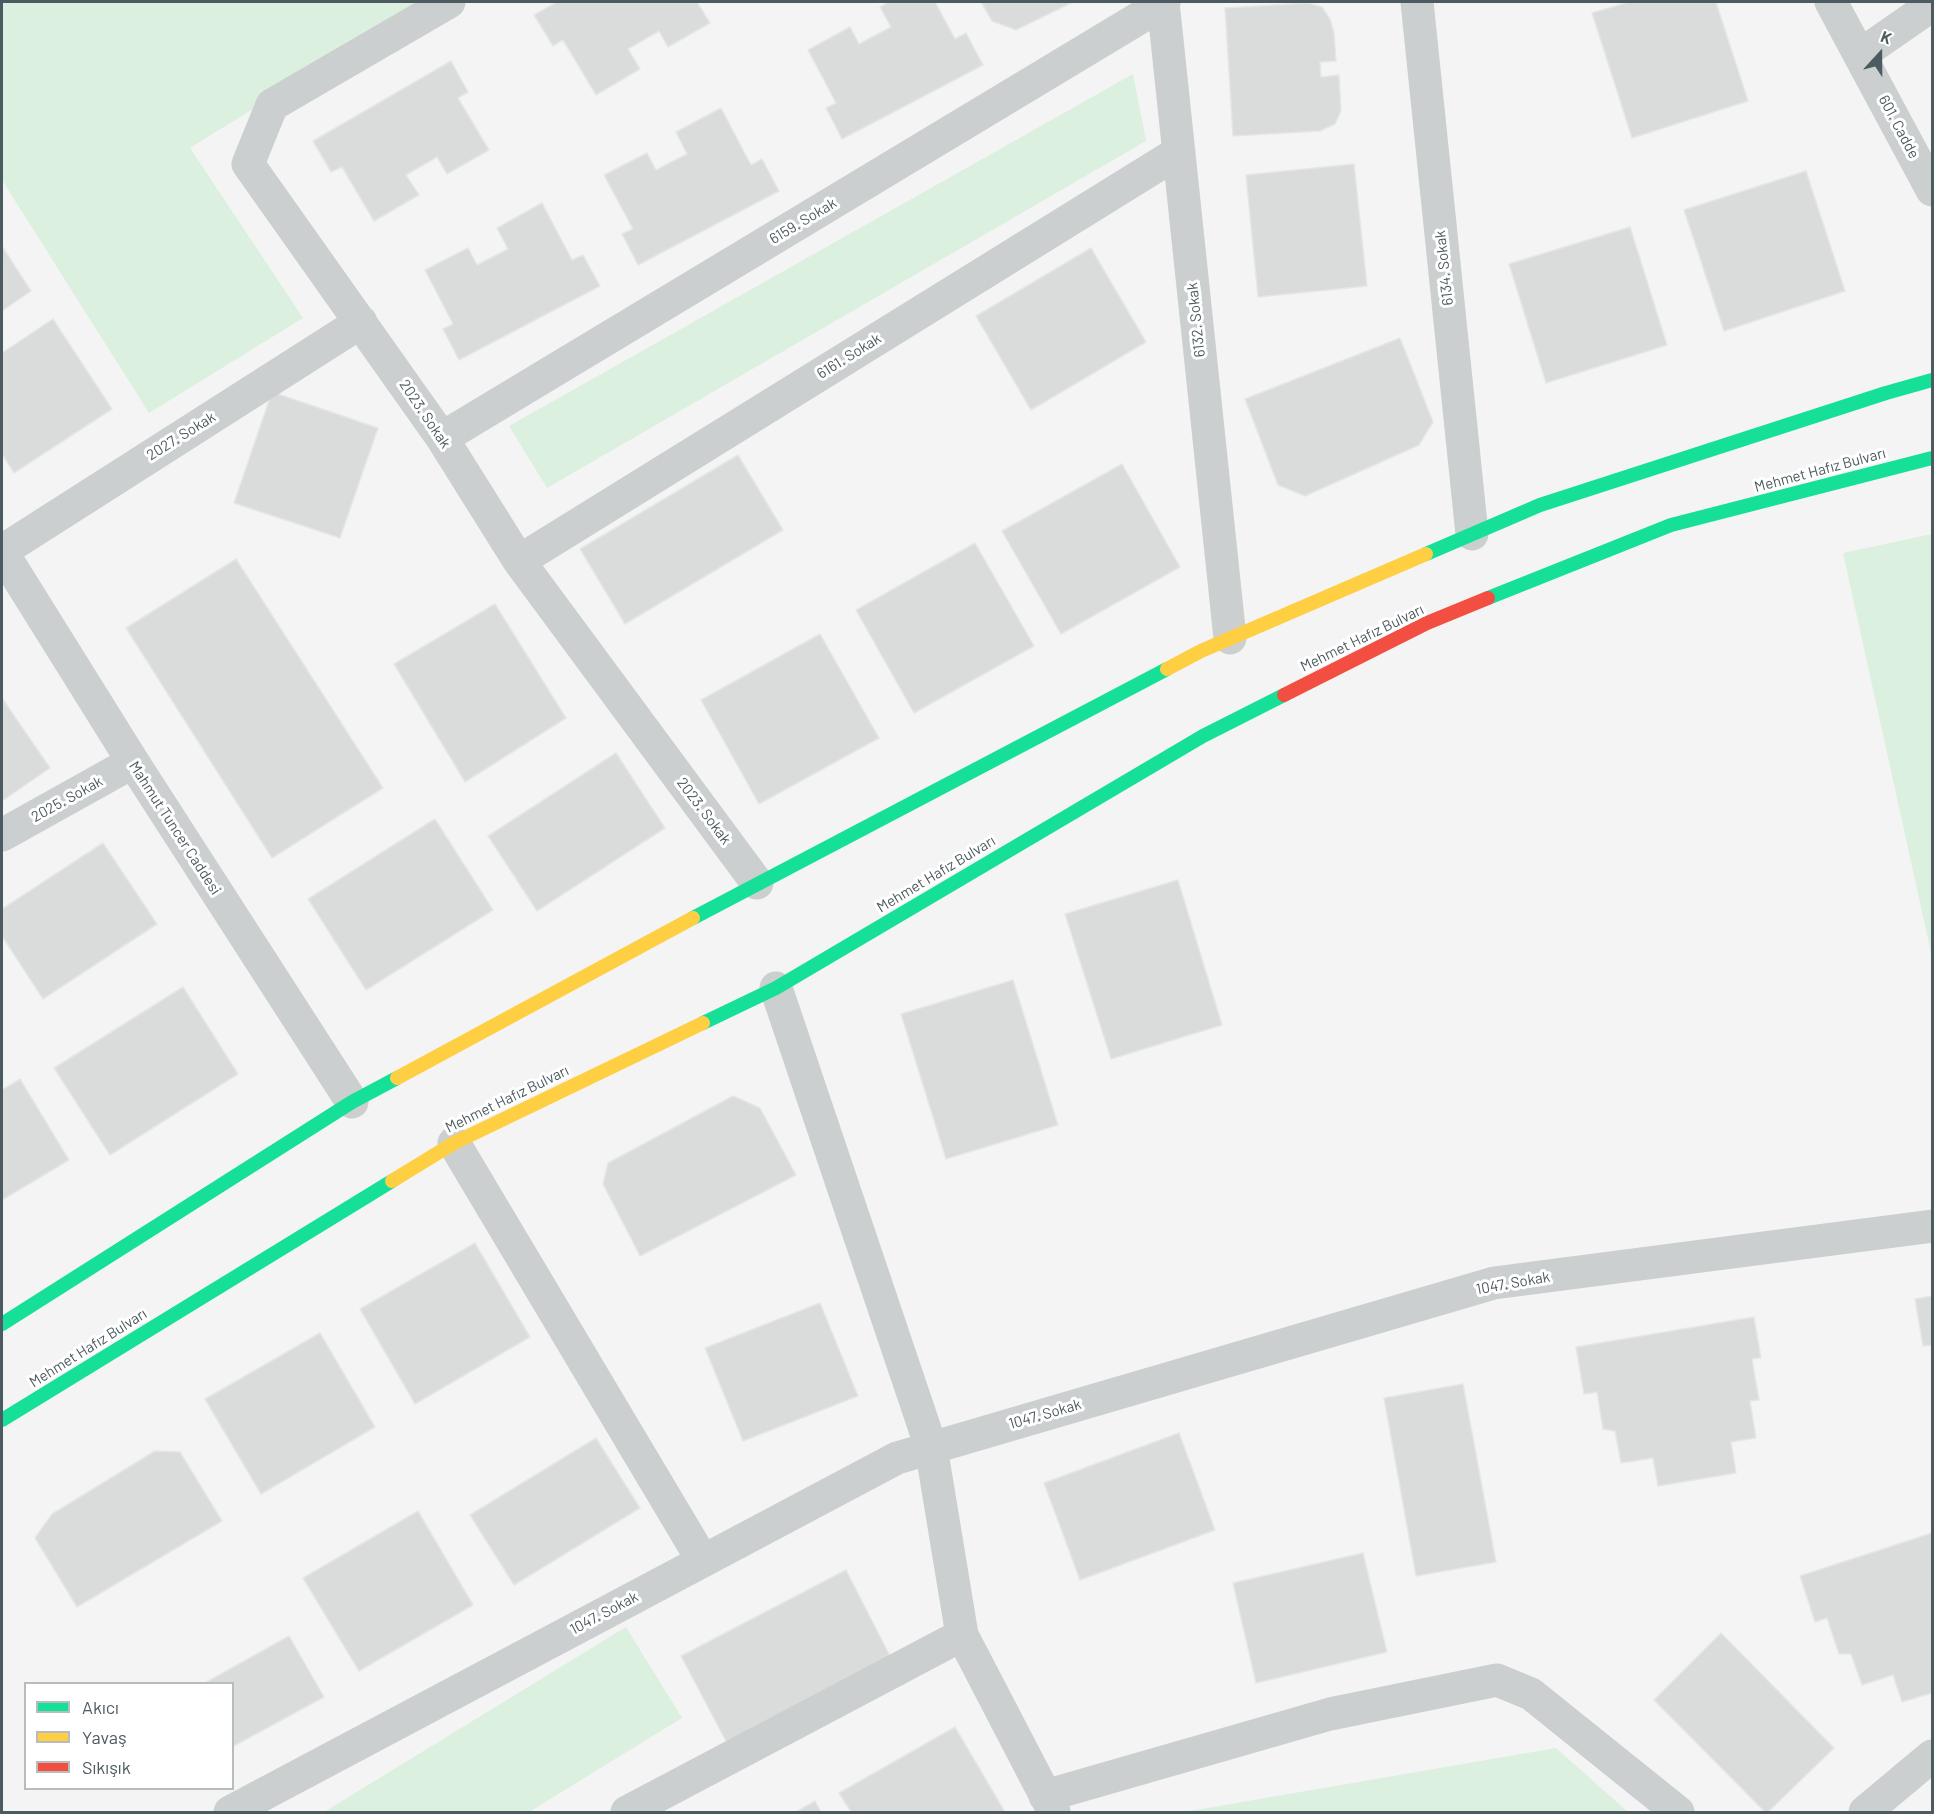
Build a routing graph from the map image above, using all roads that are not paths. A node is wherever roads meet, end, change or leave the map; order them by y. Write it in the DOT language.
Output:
graph roads {
  1 [pos="449,2"];
  2 [pos="1163,2"];
  3 [pos="1417,2"];
  4 [pos="1831,2"];
  5 [pos="1932,5"];
  6 [pos="1860,55"];
  7 [pos="1179,152"];
  8 [pos="1932,190"];
  9 [pos="361,322"];
  10 [pos="1932,381"];
  11 [pos="442,438"];
  12 [pos="1932,458"];
  13 [pos="1472,534"];
  14 [pos="2,552"];
  15 [pos="519,561"];
  16 [pos="1230,638"];
  17 [pos="133,762"];
  18 [pos="2,835"];
  19 [pos="757,883"];
  20 [pos="776,988"];
  21 [pos="352,1102"];
  22 [pos="454,1143"];
  23 [pos="1932,1226"];
  24 [pos="2,1324"];
  25 [pos="2,1420"];
  26 [pos="931,1447"];
  27 [pos="703,1561"];
  28 [pos="962,1635"];
  29 [pos="1932,1756"];
  30 [pos="1049,1804"];
  31 [pos="230,1812"];
  32 [pos="627,1812"];
  33 [pos="1678,1812"];
  34 [pos="1865,1812"];
  1 -- 9 [label="street, 2023. Sokak"];
  2 -- 7 [label="street, 6132. Sokak"];
  2 -- 11 [label="street, 6159. Sokak"];
  3 -- 13 [label="street, 6134. Sokak"];
  4 -- 6 [label="street, 601. Cadde"];
  5 -- 6 [label="street"];
  6 -- 8 [label="street, 601. Cadde"];
  7 -- 15 [label="street, 6161. Sokak"];
  7 -- 16 [label="street, 6132. Sokak"];
  9 -- 11 [label="street, 2023. Sokak"];
  9 -- 14 [label="street, 2027. Sokak"];
  10 -- 13 [label="main road"];
  11 -- 15 [label="street, 2023. Sokak"];
  12 -- 20 [label="main road, Mehmet Hafız Bulvarı"];
  13 -- 16 [label="main road"];
  14 -- 17 [label="street, Mahmut Tuncer Caddesi"];
  15 -- 19 [label="street, 2023. Sokak"];
  16 -- 19 [label="main road"];
  17 -- 18 [label="street, 2025. Sokak"];
  17 -- 21 [label="street, Mahmut Tuncer Caddesi"];
  19 -- 21 [label="main road"];
  20 -- 22 [label="main road, Mehmet Hafız Bulvarı"];
  20 -- 26 [label="street"];
  21 -- 24 [label="main road"];
  22 -- 25 [label="main road, Mehmet Hafız Bulvarı"];
  22 -- 27 [label="street"];
  23 -- 26 [label="street, 1047. Sokak"];
  26 -- 27 [label="street, 1047. Sokak"];
  26 -- 28 [label="street"];
  27 -- 31 [label="street, 1047. Sokak"];
  28 -- 30 [label="street"];
  28 -- 32 [label="street"];
  29 -- 34 [label="street"];
  30 -- 33 [label="street"];
}
